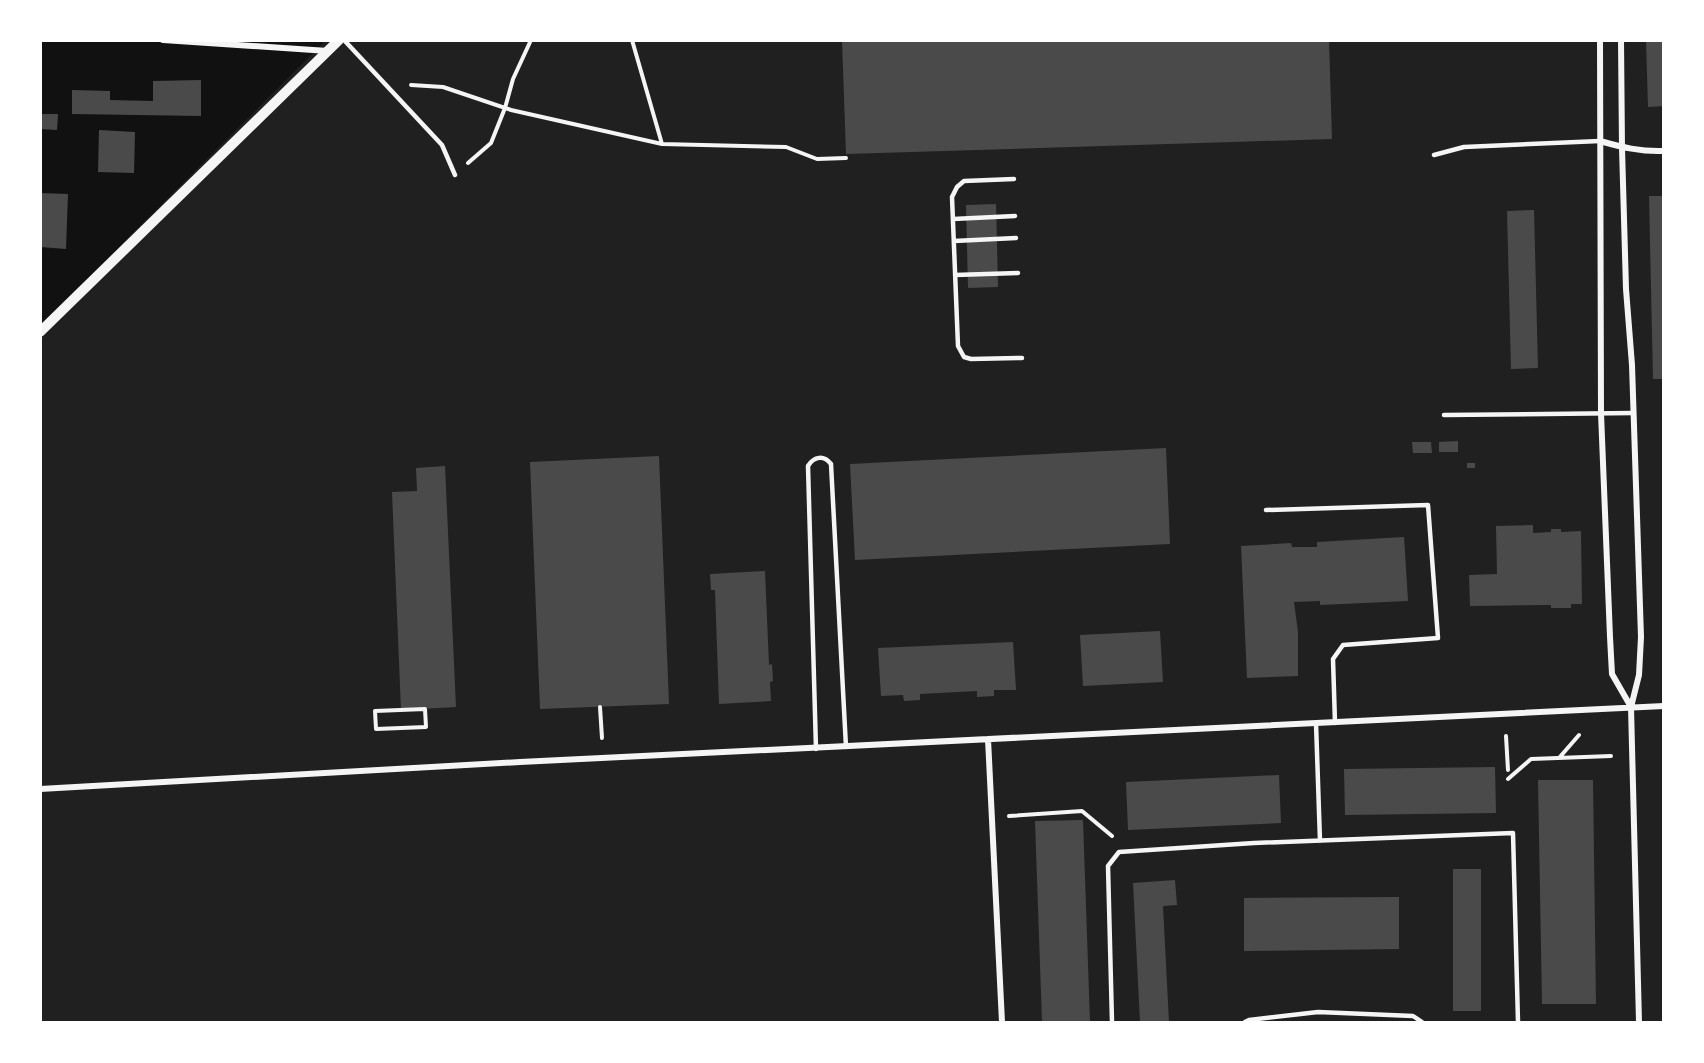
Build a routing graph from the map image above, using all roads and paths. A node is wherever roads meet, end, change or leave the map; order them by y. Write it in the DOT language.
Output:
graph roads {
  1 [pos="163,40"];
  2 [pos="339,40"];
  3 [pos="344,40"];
  4 [pos="531,40"];
  5 [pos="632,40"];
  6 [pos="1600,40"];
  7 [pos="1621,40"];
  8 [pos="329,51"];
  9 [pos="384,83"];
  10 [pos="505,108"];
  11 [pos="1600,141"];
  12 [pos="662,144"];
  13 [pos="1622,148"];
  14 [pos="1664,151"];
  15 [pos="1434,156"];
  16 [pos="846,158"];
  17 [pos="455,175"];
  18 [pos="1014,179"];
  19 [pos="1015,216"];
  20 [pos="953,219"];
  21 [pos="1016,238"];
  22 [pos="954,241"];
  23 [pos="1018,273"];
  24 [pos="955,275"];
  25 [pos="40,332"];
  26 [pos="1022,358"];
  27 [pos="1633,412"];
  28 [pos="1601,413"];
  29 [pos="1444,415"];
  30 [pos="1266,510"];
  31 [pos="1664,706"];
  32 [pos="600,707"];
  33 [pos="1631,707"];
  34 [pos="1316,723"];
  35 [pos="1335,723"];
  36 [pos="376,729"];
  37 [pos="1579,735"];
  38 [pos="1506,736"];
  39 [pos="602,738"];
  40 [pos="988,740"];
  41 [pos="846,747"];
  42 [pos="816,749"];
  43 [pos="1611,756"];
  44 [pos="1559,758"];
  45 [pos="1508,770"];
  46 [pos="1508,779"];
  47 [pos="40,789"];
  48 [pos="1008,816"];
  49 [pos="1320,841"];
  50 [pos="1119,852"];
  51 [pos="1002,1023"];
  52 [pos="1112,1023"];
  53 [pos="1245,1023"];
  54 [pos="1422,1023"];
  55 [pos="1518,1023"];
  56 [pos="1639,1023"];
  1 -- 8 [label="street"];
  2 -- 8 [label="street"];
  3 -- 9 [label="lane"];
  4 -- 10 [label="path"];
  5 -- 12 [label="path"];
  6 -- 11 [label="street"];
  7 -- 13 [label="street"];
  8 -- 25 [label="street"];
  9 -- 10 [label="path"];
  9 -- 17 [label="lane"];
  10 -- 12 [label="path"];
  10 -- 17 [label="path"];
  11 -- 13 [label="street"];
  11 -- 15 [label="lane"];
  11 -- 28 [label="street"];
  12 -- 16 [label="path"];
  13 -- 14 [label="street"];
  13 -- 27 [label="street"];
  18 -- 20 [label="lane"];
  19 -- 20 [label="lane"];
  20 -- 22 [label="lane"];
  21 -- 22 [label="lane"];
  22 -- 24 [label="lane"];
  23 -- 24 [label="lane"];
  24 -- 26 [label="lane"];
  27 -- 28 [label="lane"];
  27 -- 33 [label="street"];
  28 -- 29 [label="lane"];
  28 -- 33 [label="street"];
  30 -- 35 [label="lane"];
  31 -- 33 [label="street"];
  32 -- 39 [label="path"];
  33 -- 35 [label="street"];
  33 -- 56 [label="street"];
  34 -- 35 [label="street"];
  34 -- 40 [label="street"];
  34 -- 49 [label="lane"];
  36 -- 36 [label="path"];
  37 -- 44 [label="path"];
  38 -- 45 [label="path"];
  40 -- 41 [label="street"];
  40 -- 51 [label="street"];
  41 -- 42 [label="street"];
  41 -- 42 [label="lane"];
  42 -- 47 [label="street"];
  43 -- 44 [label="path"];
  44 -- 46 [label="path"];
  48 -- 50 [label="path"];
  49 -- 50 [label="lane"];
  49 -- 55 [label="lane"];
  50 -- 52 [label="lane"];
  53 -- 54 [label="lane"];
}
